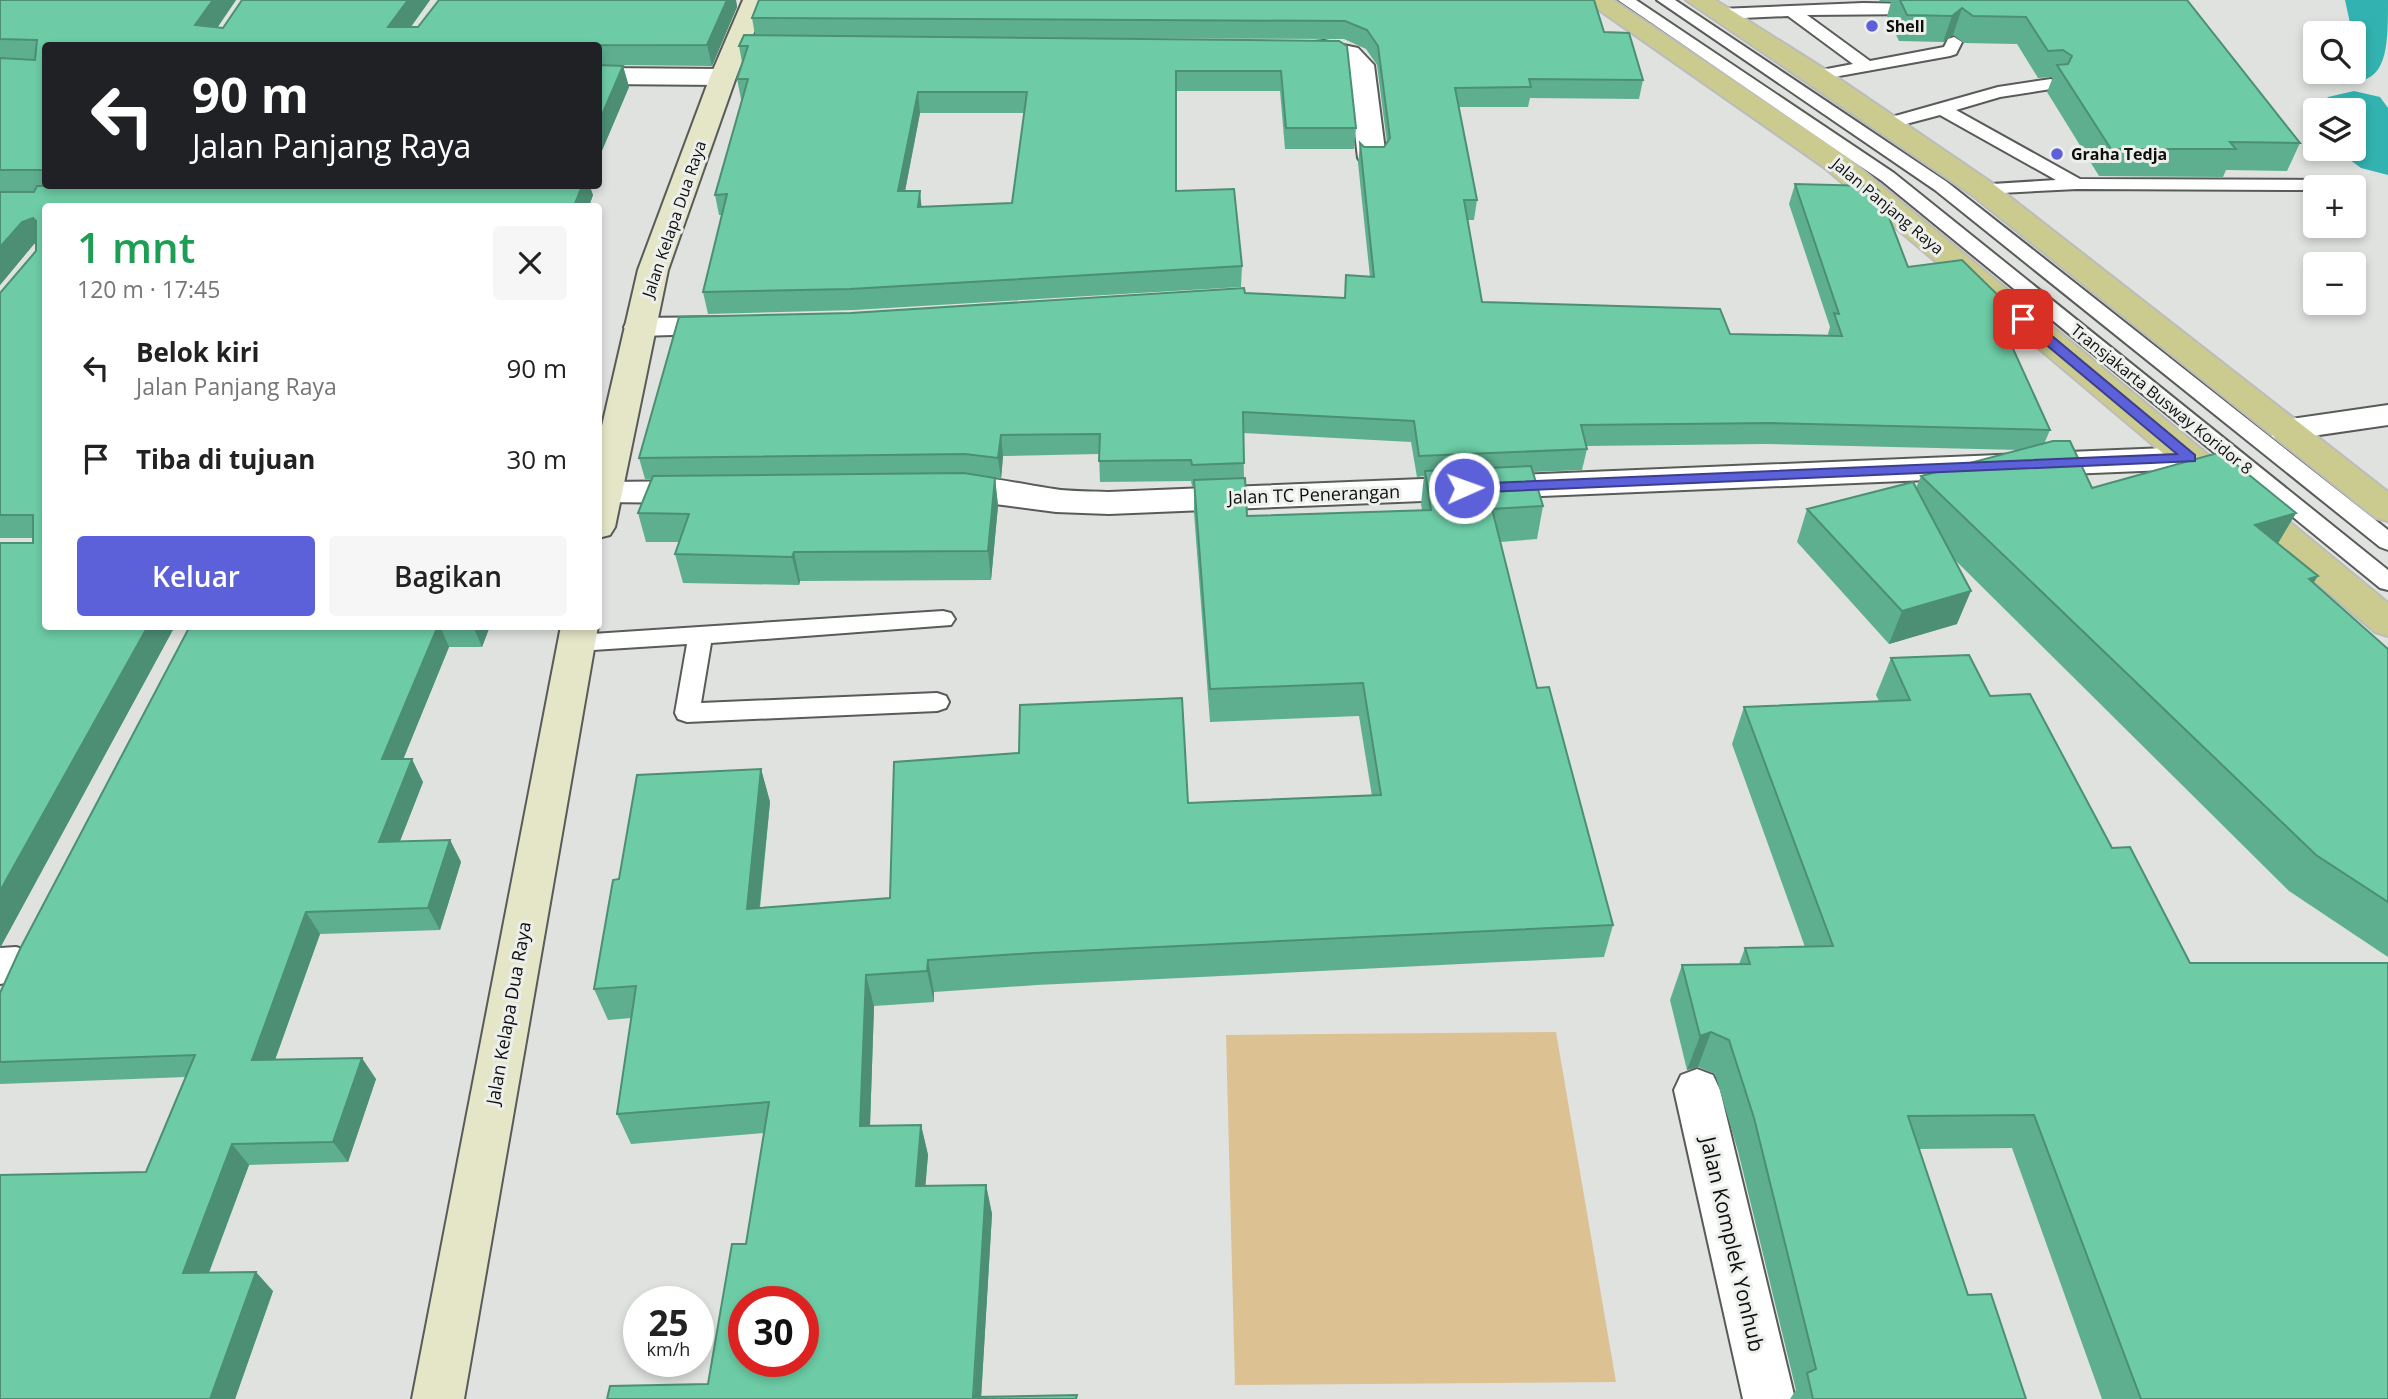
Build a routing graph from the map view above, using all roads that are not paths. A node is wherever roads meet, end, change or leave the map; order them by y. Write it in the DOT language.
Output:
graph roads {
  1 [pos="755,0"];
  2 [pos="1597,0"];
  3 [pos="1626,0"];
  4 [pos="1665,0"];
  5 [pos="1709,7"];
  6 [pos="1791,11"];
  7 [pos="1941,15"];
  8 [pos="1954,42"];
  9 [pos="1274,50"];
  10 [pos="1868,66"];
  11 [pos="1817,75"];
  12 [pos="602,76"];
  13 [pos="723,77"];
  14 [pos="2051,84"];
  15 [pos="1942,109"];
  16 [pos="1887,124"];
  17 [pos="1372,158"];
  18 [pos="2077,184"];
  19 [pos="2303,185"];
  20 [pos="1982,189"];
  21 [pos="762,325"];
  22 [pos="639,327"];
  23 [pos="2388,415"];
  24 [pos="2285,430"];
  25 [pos="2190,458"];
  26 [pos="914,489"];
  27 [pos="736,491"];
  28 [pos="606,493"];
  29 [pos="602,510"];
  30 [pos="2388,510"];
  31 [pos="2388,542"];
  32 [pos="2388,582"];
  33 [pos="943,619"];
  34 [pos="2388,623"];
  35 [pos="579,635"];
  36 [pos="700,635"];
  37 [pos="937,702"];
  38 [pos="1698,1090"];
  39 [pos="438,1399"];
  40 [pos="1769,1399"];
  1 -- 13 [label="street, Jalan Kelapa Dua Raya"];
  2 -- 25 [label="main road, Jalan Panjang Raya"];
  3 -- 32 [label="lane, Transjakarta Busway Koridor 8"];
  4 -- 31 [label="lane, Transjakarta Busway Koridor 8"];
  5 -- 6 [label="lane"];
  5 -- 11 [label="main road"];
  6 -- 7 [label="lane"];
  6 -- 10 [label="lane"];
  8 -- 10 [label="lane"];
  9 -- 17 [label="street"];
  10 -- 11 [label="lane"];
  11 -- 16 [label="main road"];
  12 -- 13 [label="street"];
  13 -- 22 [label="street, Jalan Kelapa Dua Raya"];
  14 -- 15 [label="lane"];
  15 -- 16 [label="lane"];
  15 -- 18 [label="lane"];
  16 -- 20 [label="main road"];
  18 -- 19 [label="lane"];
  18 -- 20 [label="lane"];
  20 -- 24 [label="main road"];
  21 -- 22 [label="street"];
  22 -- 28 [label="street, Jalan Kelapa Dua Raya"];
  23 -- 24 [label="street"];
  24 -- 30 [label="main road"];
  25 -- 26 [label="street, Jalan TC Penerangan"];
  25 -- 34 [label="main road, Jalan Panjang Raya"];
  27 -- 28 [label="street"];
  28 -- 29 [label="street, Jalan Kelapa Dua Raya"];
  33 -- 36 [label="lane"];
  35 -- 36 [label="lane"];
  35 -- 39 [label="street, Jalan Kelapa Dua Raya"];
  36 -- 37 [label="lane"];
  38 -- 40 [label="street, Jalan Komplek Yonhub"];
}
